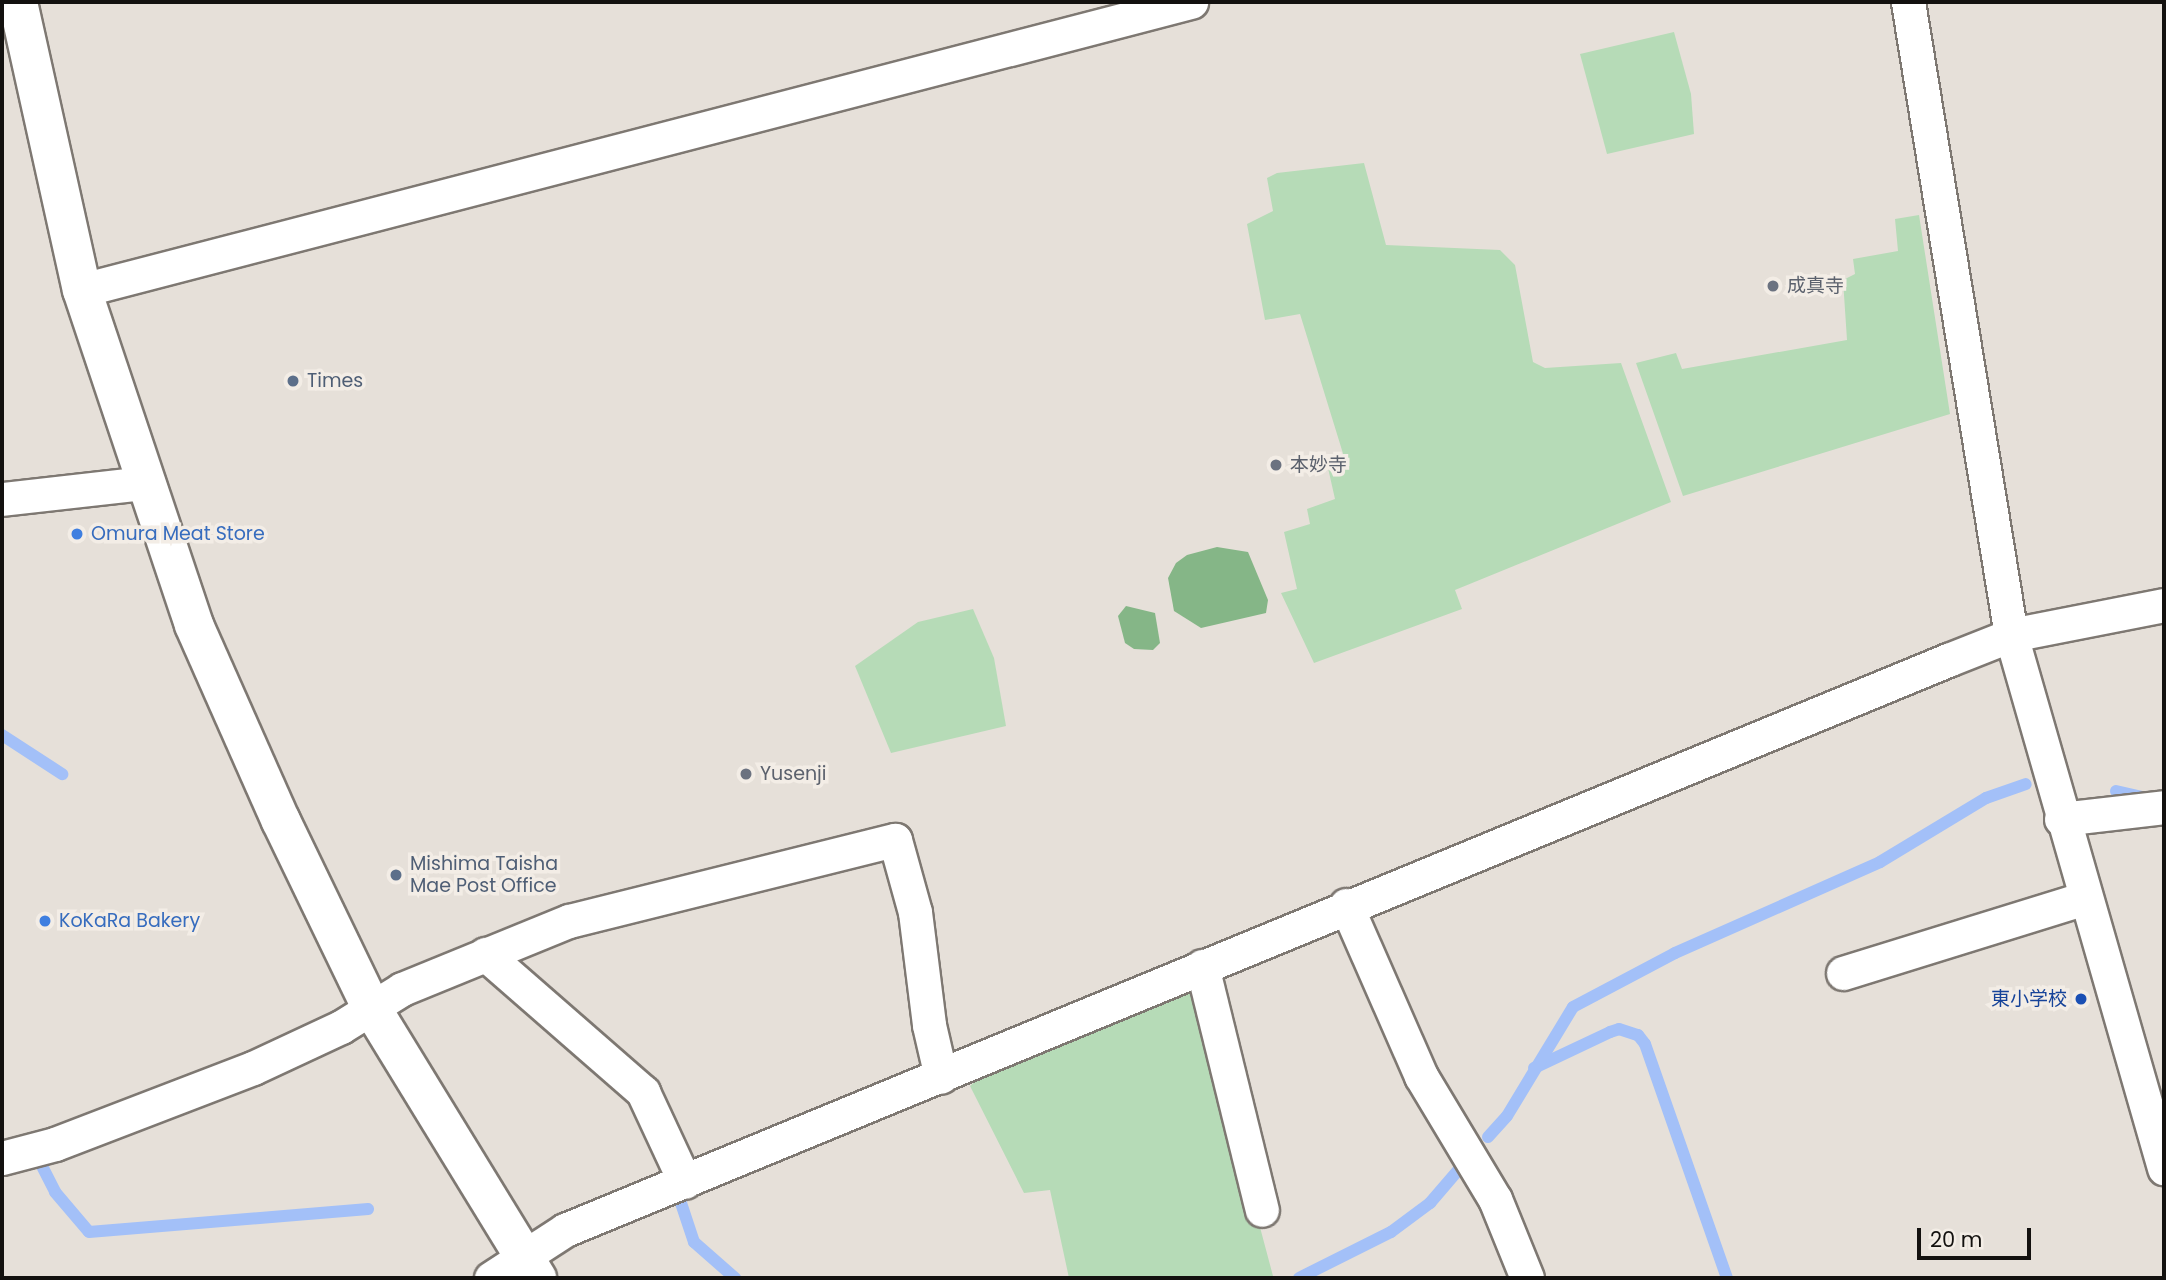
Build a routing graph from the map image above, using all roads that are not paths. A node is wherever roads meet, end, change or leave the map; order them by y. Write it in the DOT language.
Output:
graph roads {
  1 [pos="18,2"];
  2 [pos="1908,2"];
  3 [pos="1170,5"];
  4 [pos="82,290"];
  5 [pos="144,483"];
  6 [pos="2,499"];
  7 [pos="2164,605"];
  8 [pos="2011,635"];
  9 [pos="2150,809"];
  10 [pos="2062,819"];
  11 [pos="2164,827"];
  12 [pos="2085,898"];
  13 [pos="1346,905"];
  14 [pos="485,954"];
  15 [pos="1202,966"];
  16 [pos="1843,973"];
  17 [pos="371,1007"];
  18 [pos="942,1077"];
  19 [pos="2,1158"];
  20 [pos="2164,1168"];
  21 [pos="685,1182"];
  22 [pos="1262,1210"];
  23 [pos="530,1266"];
  24 [pos="491,1278"];
  25 [pos="1527,1278"];
  1 -- 4 [label="street"];
  2 -- 8 [label="street"];
  3 -- 4 [label="street"];
  4 -- 5 [label="street"];
  5 -- 6 [label="street"];
  5 -- 17 [label="street"];
  7 -- 8 [label="street"];
  8 -- 10 [label="street"];
  8 -- 13 [label="street"];
  9 -- 10 [label="street"];
  9 -- 11 [label="street"];
  10 -- 12 [label="street"];
  12 -- 16 [label="street"];
  12 -- 20 [label="street"];
  13 -- 15 [label="street"];
  13 -- 25 [label="street"];
  14 -- 17 [label="street"];
  14 -- 18 [label="street"];
  14 -- 21 [label="street"];
  15 -- 18 [label="street"];
  15 -- 22 [label="street"];
  17 -- 19 [label="street"];
  17 -- 23 [label="street"];
  18 -- 21 [label="street"];
  21 -- 23 [label="street"];
  23 -- 24 [label="street"];
}
